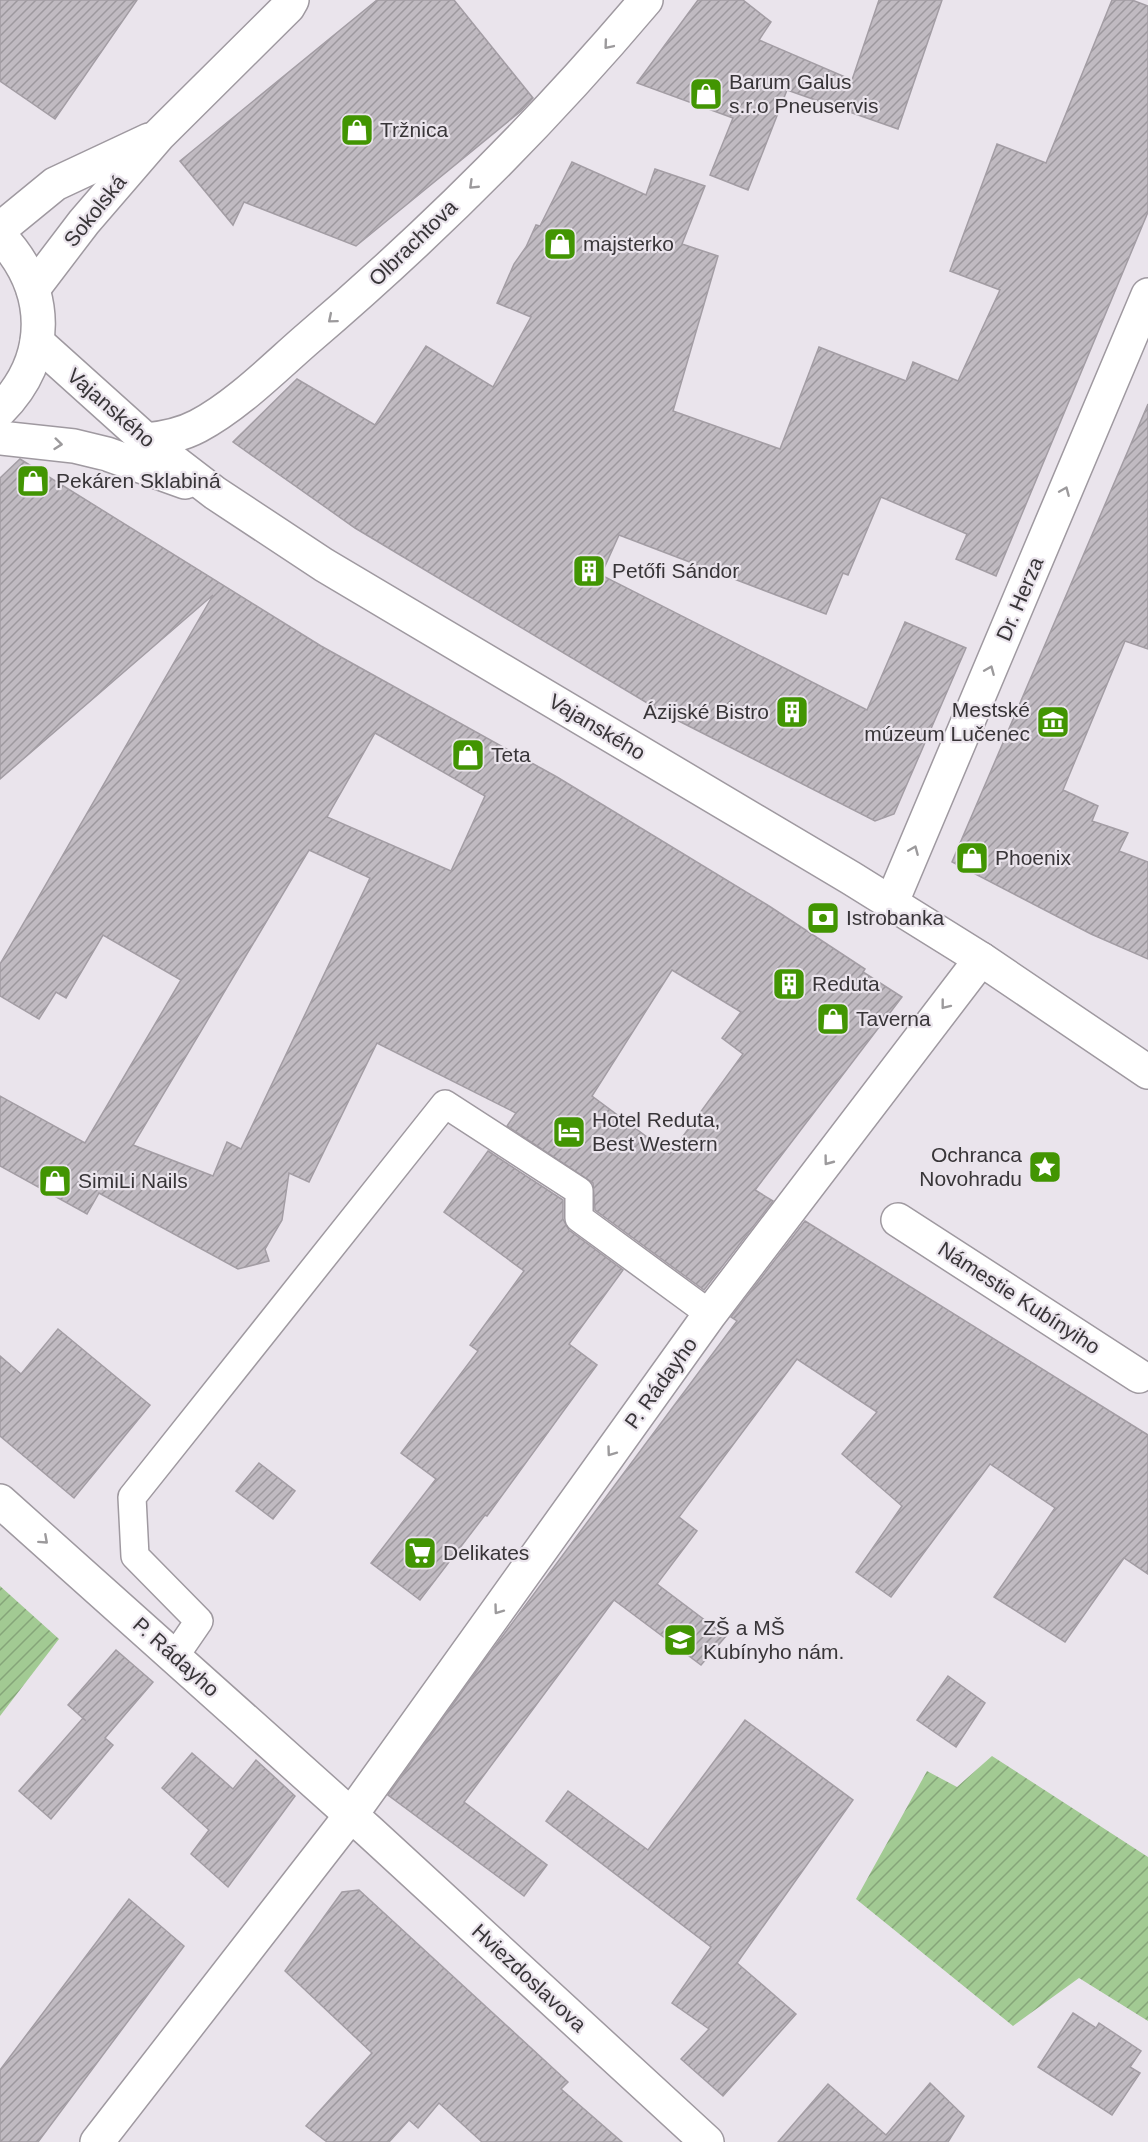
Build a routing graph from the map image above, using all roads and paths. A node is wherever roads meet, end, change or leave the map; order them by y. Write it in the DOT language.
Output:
graph roads {
  1 [pos="292,0"];
  2 [pos="646,0"];
  3 [pos="159,135"];
  4 [pos="0,229"];
  5 [pos="0,236"];
  6 [pos="33,289"];
  7 [pos="1148,295"];
  8 [pos="37,342"];
  9 [pos="0,410"];
  10 [pos="0,438"];
  11 [pos="146,440"];
  12 [pos="215,493"];
  13 [pos="891,904"];
  14 [pos="981,959"];
  15 [pos="1148,1072"];
  16 [pos="898,1220"];
  17 [pos="710,1314"];
  18 [pos="1145,1373"];
  19 [pos="0,1501"];
  20 [pos="175,1656"];
  21 [pos="351,1815"];
  22 [pos="97,2142"];
  23 [pos="707,2142"];
  1 -- 3 [label="street, Sokolská"];
  2 -- 11 [label="street, Olbrachtova, one-way"];
  3 -- 4 [label="street, Sokolská"];
  3 -- 6 [label="street, Sokolská"];
  5 -- 6 [label="street"];
  6 -- 8 [label="street"];
  13 -- 7 [label="street, Dr. Herza, one-way"];
  8 -- 9 [label="street"];
  8 -- 11 [label="street, Vajanského"];
  10 -- 12 [label="street, Vajanského, one-way"];
  11 -- 12 [label="street, Vajanského"];
  12 -- 13 [label="street, Vajanského"];
  13 -- 14 [label="street, Vajanského"];
  14 -- 15 [label="street"];
  14 -- 17 [label="street, P. Rádayho, one-way"];
  16 -- 18 [label="street, Námestie Kubínyiho"];
  17 -- 20 [label="lane"];
  17 -- 21 [label="street, P. Rádayho, one-way"];
  19 -- 20 [label="street, P. Rádayho, one-way"];
  20 -- 21 [label="street, P. Rádayho"];
  21 -- 22 [label="street, P. Rádayho"];
  21 -- 23 [label="street, Hviezdoslavova"];
}
